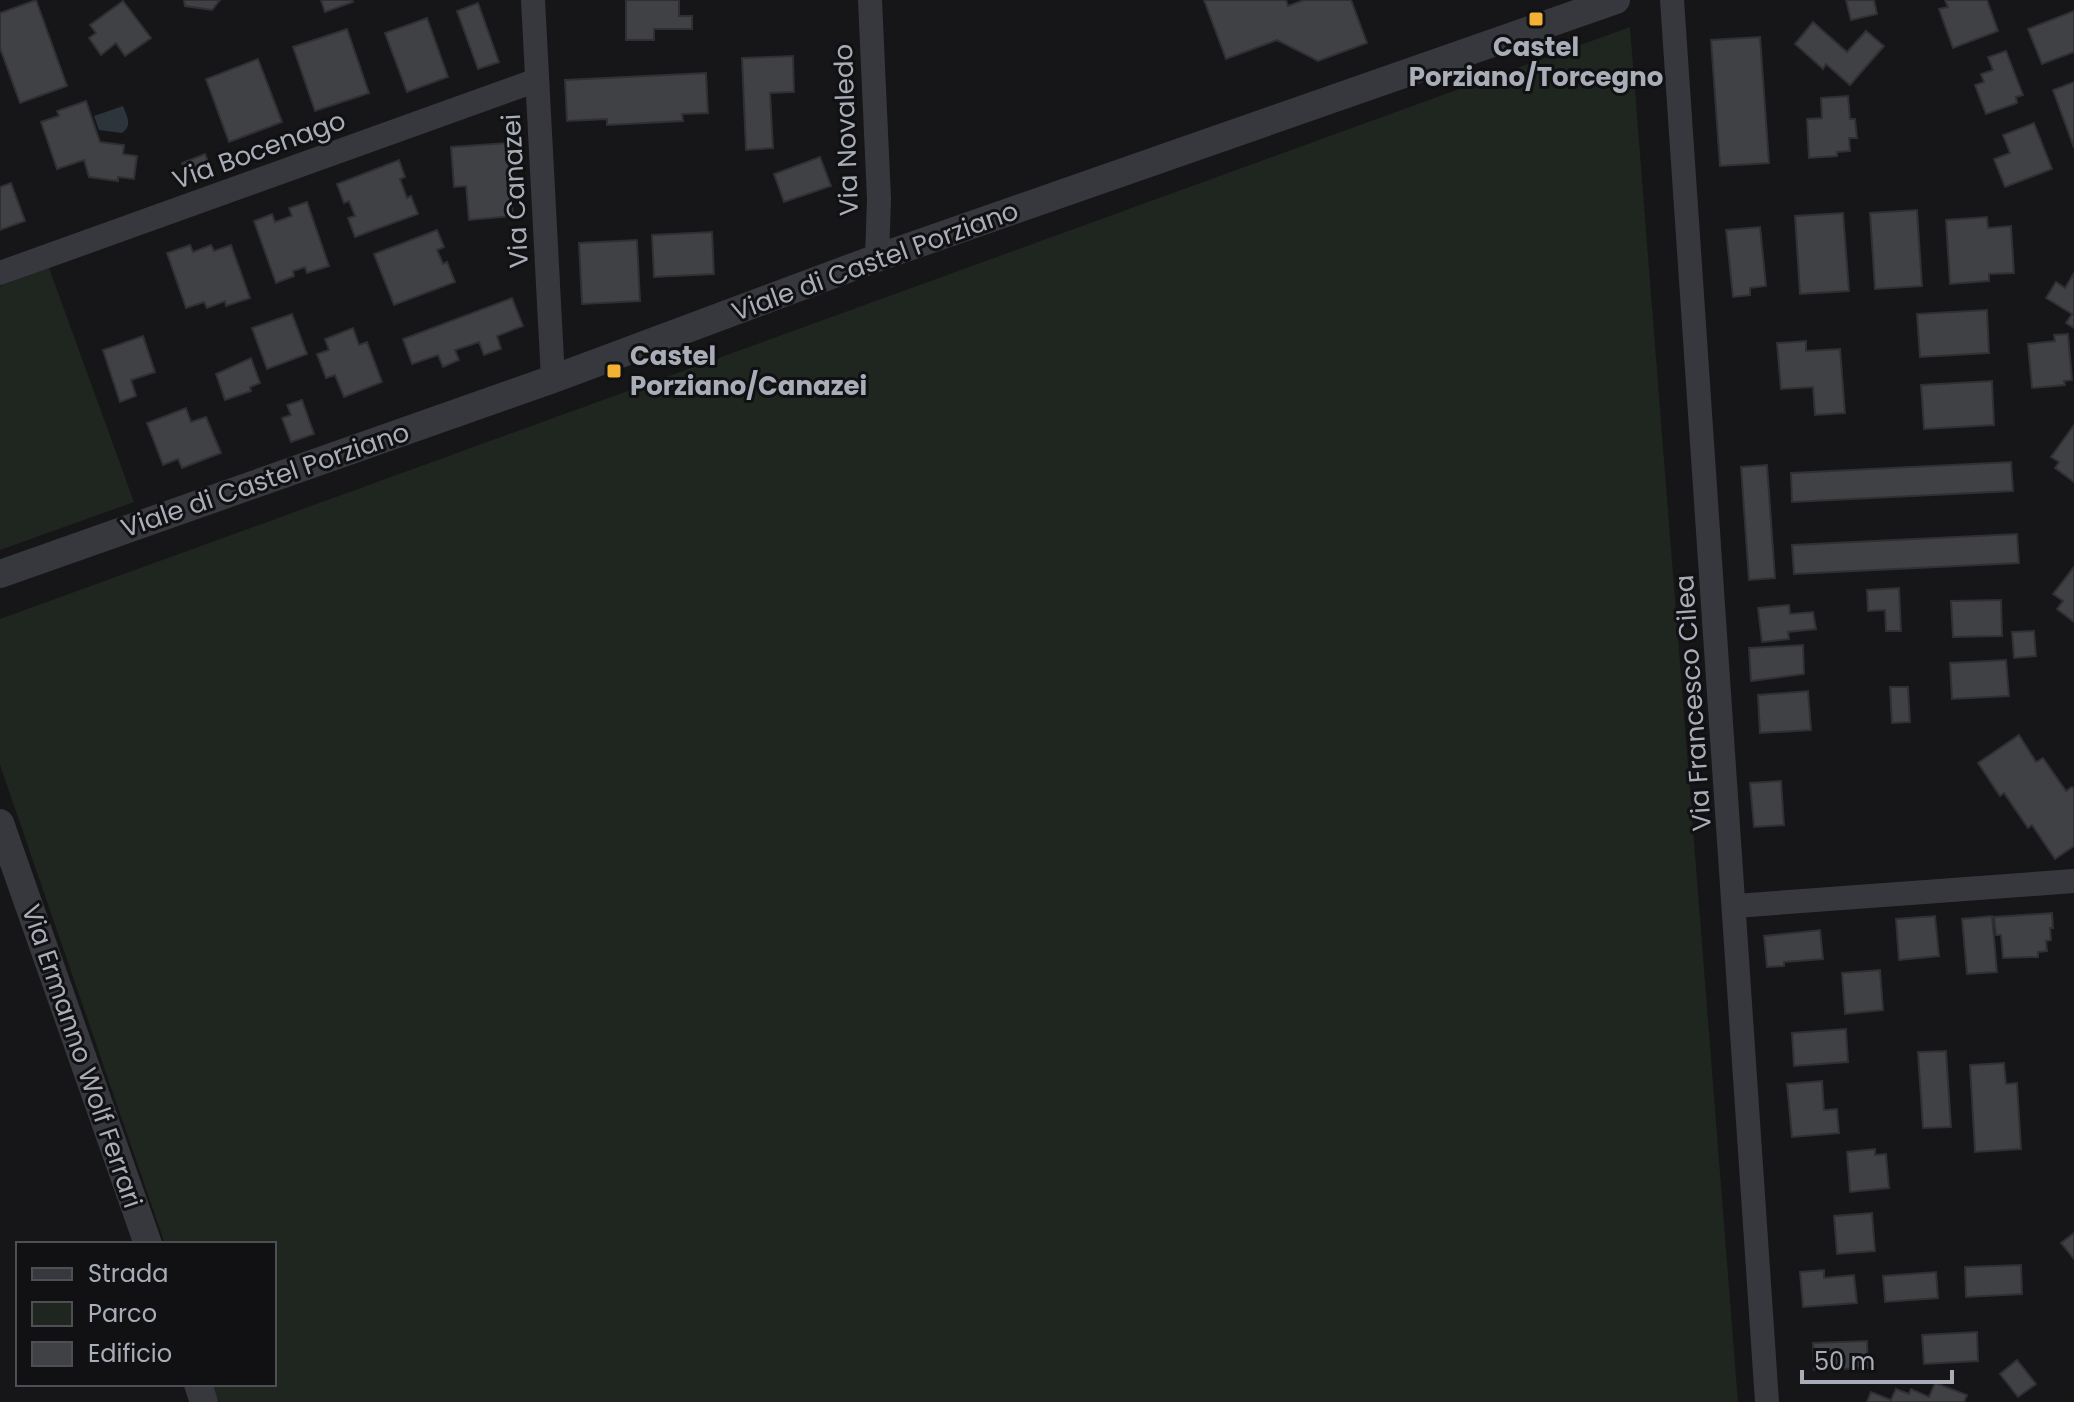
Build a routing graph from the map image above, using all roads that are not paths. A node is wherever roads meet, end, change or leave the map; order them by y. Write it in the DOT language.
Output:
graph roads {
  1 [pos="533,0"];
  2 [pos="870,0"];
  3 [pos="1616,0"];
  4 [pos="1672,0"];
  5 [pos="537,80"];
  6 [pos="877,258"];
  7 [pos="0,273"];
  8 [pos="553,379"];
  9 [pos="0,574"];
  10 [pos="0,823"];
  11 [pos="2074,881"];
  12 [pos="1735,906"];
  13 [pos="147,1242"];
  14 [pos="1767,1402"];
  1 -- 5 [label="street, Via Canazei"];
  2 -- 6 [label="street, Via Novaledo"];
  3 -- 6 [label="street, Viale di Castel Porziano"];
  4 -- 12 [label="street, Via Francesco Cilea"];
  5 -- 7 [label="street, Via Bocenago"];
  5 -- 8 [label="street, Via Canazei"];
  6 -- 8 [label="street, Viale di Castel Porziano"];
  8 -- 9 [label="street, Viale di Castel Porziano"];
  10 -- 13 [label="street, Via Ermanno Wolf Ferrari"];
  11 -- 12 [label="street"];
  12 -- 14 [label="street, Via Francesco Cilea"];
}
